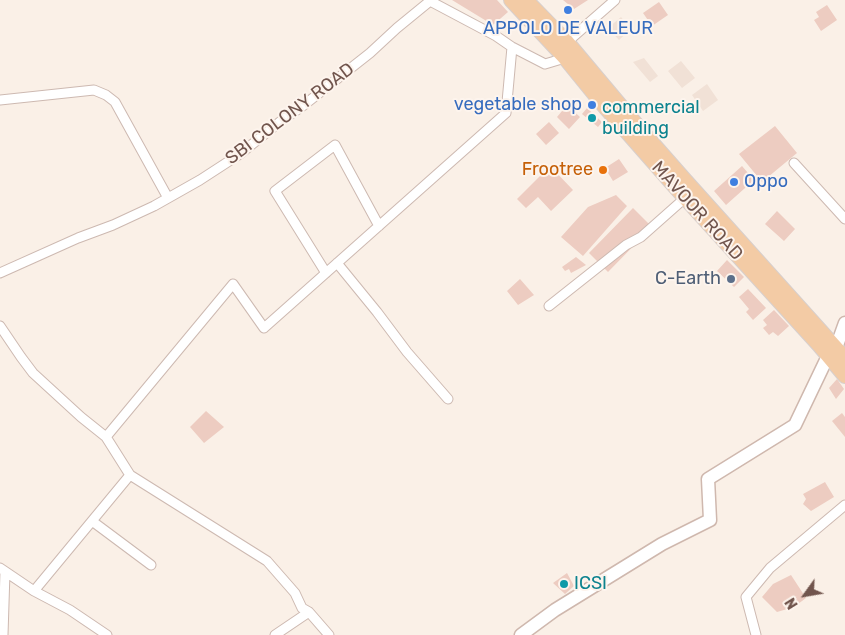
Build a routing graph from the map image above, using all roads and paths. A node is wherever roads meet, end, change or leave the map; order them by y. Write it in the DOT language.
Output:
graph roads {
  1 [pos="511,0"];
  2 [pos="526,0"];
  3 [pos="615,0"];
  4 [pos="567,42"];
  5 [pos="512,47"];
  6 [pos="565,58"];
  7 [pos="0,100"];
  8 [pos="794,163"];
  9 [pos="168,198"];
  10 [pos="685,198"];
  11 [pos="845,219"];
  12 [pos="379,226"];
  13 [pos="337,263"];
  14 [pos="326,272"];
  15 [pos="0,273"];
  16 [pos="549,306"];
  17 [pos="845,323"];
  18 [pos="0,326"];
  19 [pos="839,356"];
  20 [pos="845,376"];
  21 [pos="448,399"];
  22 [pos="106,437"];
  23 [pos="130,475"];
  24 [pos="845,505"];
  25 [pos="92,521"];
  26 [pos="151,565"];
  27 [pos="2,570"];
  28 [pos="34,591"];
  29 [pos="309,612"];
  30 [pos="3,635"];
  31 [pos="107,635"];
  32 [pos="275,635"];
  33 [pos="329,635"];
  34 [pos="521,635"];
  35 [pos="756,635"];
  1 -- 6 [label="main road, MAVOOR ROAD"];
  2 -- 4 [label="main road, MAVOOR ROAD"];
  3 -- 4 [label="street"];
  4 -- 6 [label="street"];
  4 -- 19 [label="main road, MAVOOR ROAD"];
  5 -- 6 [label="street, SBI COLONY ROAD"];
  5 -- 9 [label="street, SBI COLONY ROAD"];
  5 -- 12 [label="street"];
  6 -- 10 [label="main road, MAVOOR ROAD"];
  7 -- 9 [label="street"];
  8 -- 11 [label="street"];
  9 -- 15 [label="street, SBI COLONY ROAD"];
  10 -- 16 [label="street"];
  10 -- 19 [label="main road, MAVOOR ROAD"];
  12 -- 13 [label="street"];
  12 -- 14 [label="street"];
  13 -- 14 [label="street"];
  13 -- 21 [label="street"];
  14 -- 22 [label="street"];
  17 -- 19 [label="street"];
  18 -- 22 [label="street"];
  19 -- 20 [label="main road, MAVOOR ROAD"];
  19 -- 34 [label="street"];
  22 -- 23 [label="street"];
  23 -- 25 [label="street"];
  23 -- 29 [label="street"];
  24 -- 35 [label="street"];
  25 -- 26 [label="street"];
  25 -- 28 [label="street"];
  27 -- 28 [label="street"];
  27 -- 30 [label="street"];
  28 -- 31 [label="street"];
  29 -- 32 [label="street"];
  29 -- 33 [label="street"];
}
